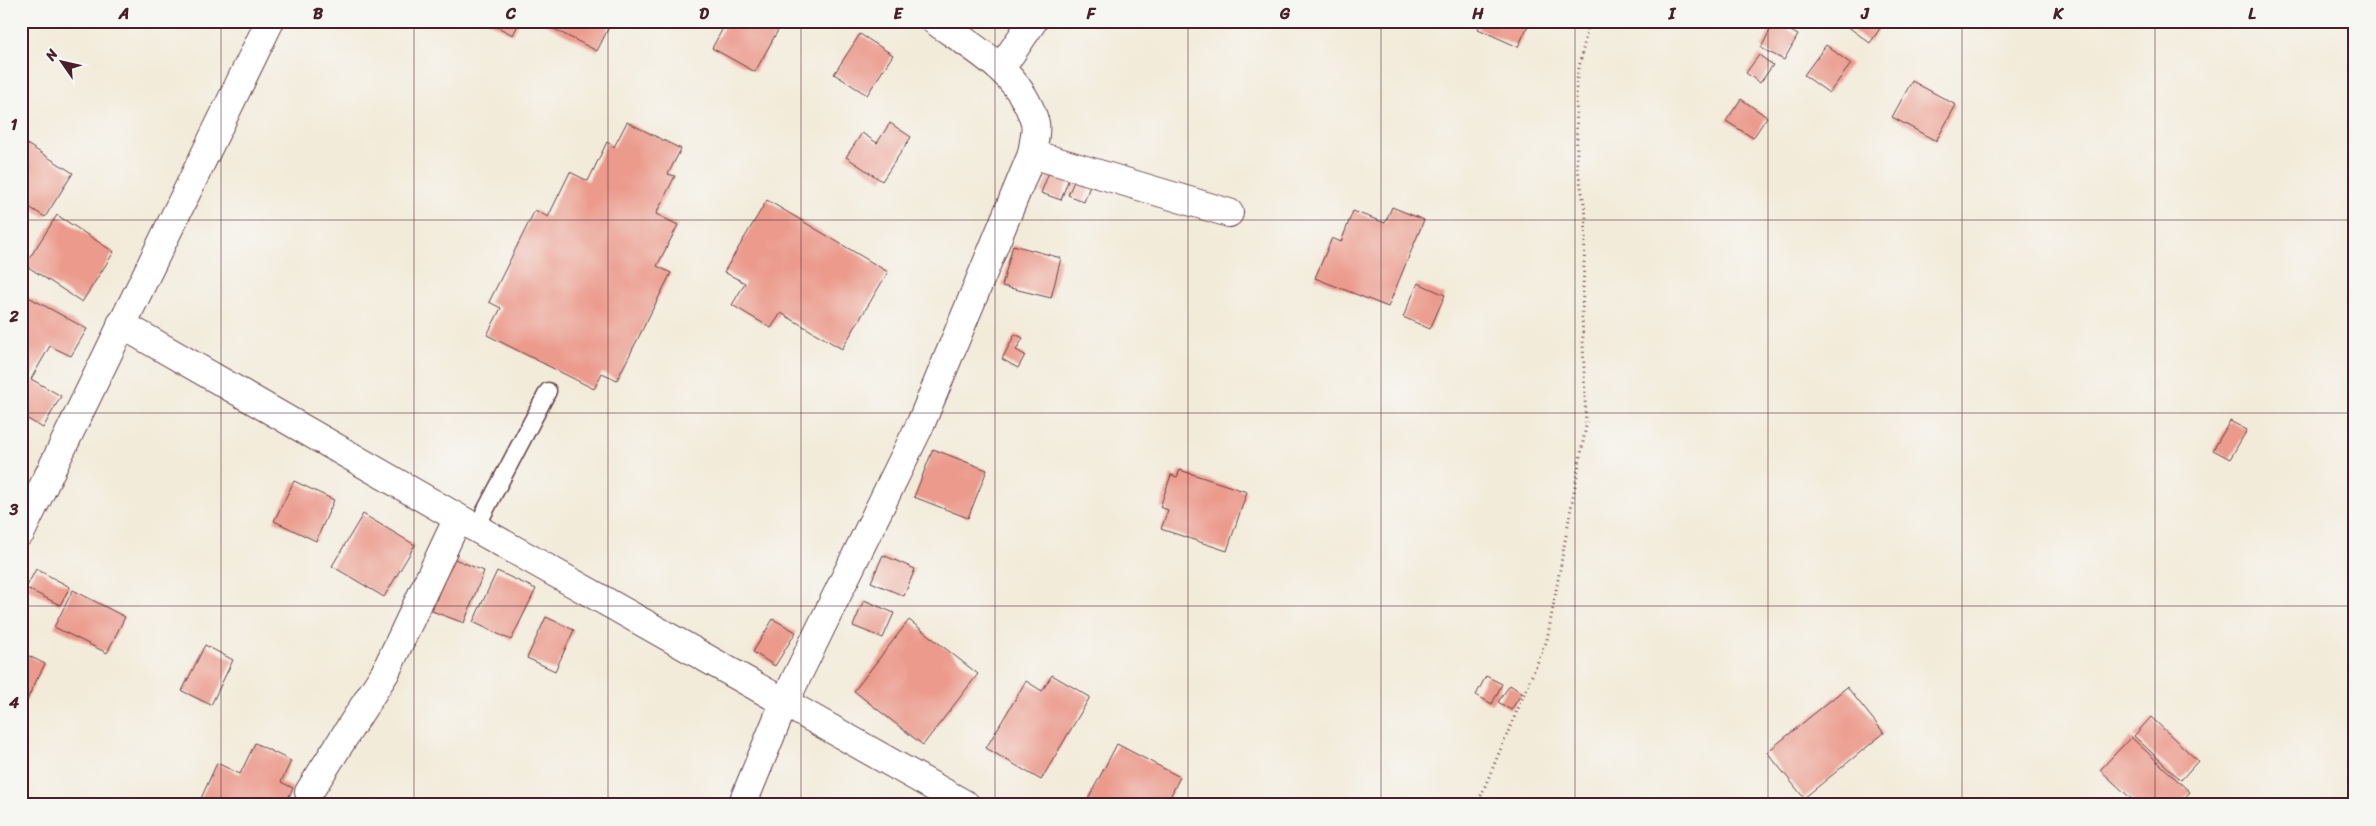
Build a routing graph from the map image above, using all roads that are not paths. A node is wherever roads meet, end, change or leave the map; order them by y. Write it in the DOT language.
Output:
graph roads {
  1 [pos="270,21"];
  2 [pos="935,21"];
  3 [pos="1033,21"];
  4 [pos="1001,68"];
  5 [pos="1032,154"];
  6 [pos="1229,214"];
  7 [pos="121,324"];
  8 [pos="548,391"];
  9 [pos="467,523"];
  10 [pos="21,532"];
  11 [pos="784,702"];
  12 [pos="309,792"];
  13 [pos="742,805"];
  14 [pos="966,805"];
  1 -- 7 [label="street"];
  2 -- 4 [label="street"];
  3 -- 4 [label="street"];
  4 -- 5 [label="street"];
  5 -- 6 [label="street"];
  5 -- 11 [label="street"];
  7 -- 9 [label="street"];
  7 -- 10 [label="street"];
  8 -- 9 [label="lane"];
  9 -- 11 [label="street"];
  9 -- 12 [label="street"];
  11 -- 13 [label="street"];
  11 -- 14 [label="street"];
}
